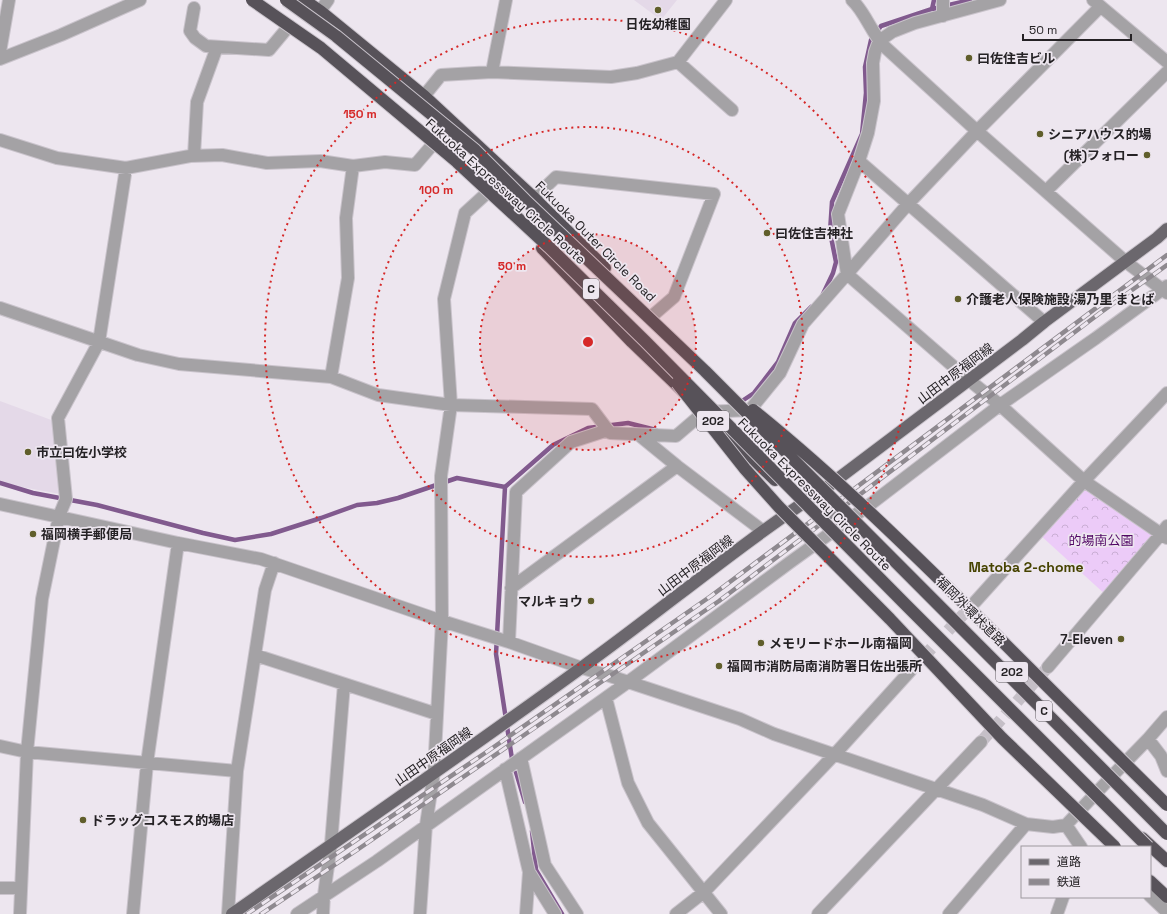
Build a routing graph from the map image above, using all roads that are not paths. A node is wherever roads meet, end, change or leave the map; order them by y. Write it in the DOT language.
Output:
graph roads {
  1 [pos="9,0"];
  2 [pos="140,0"];
  3 [pos="246,0"];
  4 [pos="252,0"];
  5 [pos="286,0"];
  6 [pos="304,0"];
  7 [pos="328,0"];
  8 [pos="506,0"];
  9 [pos="726,0"];
  10 [pos="852,0"];
  11 [pos="943,0"];
  12 [pos="1000,0"];
  13 [pos="1096,3"];
  14 [pos="194,8"];
  15 [pos="320,11"];
  16 [pos="943,16"];
  17 [pos="289,26"];
  18 [pos="2,34"];
  19 [pos="879,41"];
  20 [pos="217,47"];
  21 [pos="0,52"];
  22 [pos="0,59"];
  23 [pos="678,62"];
  24 [pos="1167,62"];
  25 [pos="492,72"];
  26 [pos="1167,72"];
  27 [pos="424,96"];
  28 [pos="732,110"];
  29 [pos="977,131"];
  30 [pos="0,140"];
  31 [pos="434,143"];
  32 [pos="194,156"];
  33 [pos="859,161"];
  34 [pos="353,166"];
  35 [pos="126,168"];
  36 [pos="1046,191"];
  37 [pos="488,192"];
  38 [pos="534,198"];
  39 [pos="908,204"];
  40 [pos="1164,233"];
  41 [pos="1126,262"];
  42 [pos="847,274"];
  43 [pos="1165,289"];
  44 [pos="0,308"];
  45 [pos="652,316"];
  46 [pos="1044,322"];
  47 [pos="645,341"];
  48 [pos="99,342"];
  49 [pos="705,371"];
  50 [pos="331,377"];
  51 [pos="969,380"];
  52 [pos="1167,393"];
  53 [pos="451,405"];
  54 [pos="1000,405"];
  55 [pos="750,410"];
  56 [pos="704,412"];
  57 [pos="608,430"];
  58 [pos="639,435"];
  59 [pos="677,466"];
  60 [pos="1084,481"];
  61 [pos="827,487"];
  62 [pos="0,504"];
  63 [pos="800,504"];
  64 [pos="856,514"];
  65 [pos="59,516"];
  66 [pos="763,531"];
  67 [pos="1165,532"];
  68 [pos="830,534"];
  69 [pos="178,543"];
  70 [pos="274,563"];
  71 [pos="511,588"];
  72 [pos="975,602"];
  73 [pos="442,621"];
  74 [pos="509,642"];
  75 [pos="255,655"];
  76 [pos="1048,667"];
  77 [pos="582,668"];
  78 [pos="911,670"];
  79 [pos="628,682"];
  80 [pos="344,684"];
  81 [pos="606,698"];
  82 [pos="437,714"];
  83 [pos="1167,717"];
  84 [pos="1148,739"];
  85 [pos="981,742"];
  86 [pos="0,746"];
  87 [pos="27,752"];
  88 [pos="835,754"];
  89 [pos="521,758"];
  90 [pos="147,763"];
  91 [pos="505,769"];
  92 [pos="237,771"];
  93 [pos="1167,771"];
  94 [pos="434,772"];
  95 [pos="1114,774"];
  96 [pos="936,788"];
  97 [pos="1096,794"];
  98 [pos="1167,805"];
  99 [pos="1026,824"];
  100 [pos="1066,824"];
  101 [pos="426,825"];
  102 [pos="1167,830"];
  103 [pos="1167,834"];
  104 [pos="331,844"];
  105 [pos="1080,846"];
  106 [pos="1114,846"];
  107 [pos="1147,846"];
  108 [pos="1150,846"];
  109 [pos="1151,847"];
  110 [pos="1151,850"];
  111 [pos="1167,862"];
  112 [pos="529,872"];
  113 [pos="1151,882"];
  114 [pos="0,888"];
  115 [pos="21,888"];
  116 [pos="704,892"];
  117 [pos="324,895"];
  118 [pos="1151,897"];
  119 [pos="1167,897"];
  120 [pos="1063,898"];
  121 [pos="1167,912"];
  122 [pos="20,914"];
  123 [pos="133,914"];
  124 [pos="228,914"];
  125 [pos="232,914"];
  126 [pos="297,914"];
  127 [pos="323,914"];
  128 [pos="420,914"];
  129 [pos="526,914"];
  130 [pos="555,914"];
  131 [pos="577,914"];
  132 [pos="676,914"];
  133 [pos="721,914"];
  134 [pos="818,914"];
  135 [pos="948,914"];
  136 [pos="1057,914"];
  1 -- 18 [label="street"];
  2 -- 22 [label="street"];
  3 -- 17 [label="highway, 202"];
  4 -- 47 [label="highway, Fukuoka Expressway Circle Route / C, bridge"];
  5 -- 49 [label="highway, Fukuoka Expressway Circle Route / C, bridge"];
  6 -- 15 [label="highway, Fukuoka Outer Circle Road / 202"];
  7 -- 15 [label="street"];
  8 -- 25 [label="street"];
  9 -- 23 [label="street"];
  10 -- 19 [label="street"];
  11 -- 16 [label="street"];
  12 -- 16 [label="street"];
  13 -- 24 [label="street"];
  13 -- 29 [label="street"];
  14 -- 20 [label="street"];
  15 -- 27 [label="highway, Fukuoka Outer Circle Road / 202"];
  16 -- 19 [label="street"];
  17 -- 20 [label="street"];
  17 -- 31 [label="highway, 202"];
  18 -- 21 [label="street"];
  19 -- 29 [label="street"];
  19 -- 33 [label="street"];
  20 -- 32 [label="street"];
  23 -- 25 [label="street"];
  23 -- 28 [label="street"];
  25 -- 27 [label="street"];
  26 -- 36 [label="street"];
  27 -- 38 [label="highway, Fukuoka Outer Circle Road / 202"];
  29 -- 36 [label="street"];
  29 -- 39 [label="street"];
  30 -- 35 [label="street"];
  31 -- 34 [label="street"];
  31 -- 37 [label="highway, 202"];
  32 -- 34 [label="street"];
  32 -- 35 [label="street"];
  33 -- 39 [label="street"];
  33 -- 42 [label="street"];
  34 -- 50 [label="street"];
  35 -- 48 [label="street"];
  36 -- 41 [label="street"];
  37 -- 53 [label="street"];
  37 -- 56 [label="highway, 202"];
  38 -- 45 [label="highway, Fukuoka Outer Circle Road / 202"];
  38 -- 45 [label="street"];
  39 -- 42 [label="street"];
  39 -- 46 [label="street"];
  40 -- 41 [label="main road, 山田中原福岡線"];
  41 -- 43 [label="street"];
  41 -- 46 [label="main road, 山田中原福岡線"];
  42 -- 51 [label="street"];
  42 -- 55 [label="street"];
  43 -- 54 [label="street"];
  44 -- 48 [label="street"];
  45 -- 55 [label="highway, Fukuoka Outer Circle Road / 202"];
  46 -- 51 [label="main road, 山田中原福岡線"];
  47 -- 106 [label="highway, bridge"];
  47 -- 107 [label="highway, Fukuoka Expressway Circle Route / C, bridge"];
  48 -- 50 [label="street"];
  48 -- 65 [label="street"];
  49 -- 98 [label="highway, bridge"];
  49 -- 103 [label="highway, Fukuoka Expressway Circle Route / C, bridge"];
  50 -- 53 [label="street"];
  51 -- 54 [label="street"];
  51 -- 61 [label="main road, 山田中原福岡線"];
  52 -- 60 [label="street"];
  53 -- 57 [label="street"];
  53 -- 73 [label="street"];
  54 -- 60 [label="street"];
  54 -- 64 [label="street"];
  55 -- 56 [label="street"];
  55 -- 61 [label="highway, Fukuoka Outer Circle Road / 202"];
  56 -- 58 [label="street"];
  56 -- 63 [label="highway, 202"];
  57 -- 58 [label="street"];
  57 -- 71 [label="street"];
  58 -- 59 [label="street"];
  59 -- 66 [label="street"];
  59 -- 71 [label="street"];
  60 -- 67 [label="street"];
  60 -- 72 [label="street"];
  61 -- 63 [label="main road, 山田中原福岡線"];
  61 -- 64 [label="highway, Fukuoka Outer Circle Road / 202"];
  62 -- 65 [label="street"];
  63 -- 66 [label="main road, 山田中原福岡線"];
  63 -- 68 [label="highway, 202"];
  64 -- 68 [label="street"];
  64 -- 95 [label="highway, 福岡外環状道路 / 202"];
  65 -- 69 [label="street"];
  65 -- 87 [label="street"];
  66 -- 77 [label="main road, 山田中原福岡線"];
  67 -- 76 [label="street"];
  68 -- 79 [label="street"];
  68 -- 97 [label="highway, 202"];
  69 -- 70 [label="street"];
  69 -- 90 [label="street"];
  70 -- 73 [label="street"];
  70 -- 75 [label="street"];
  71 -- 74 [label="street"];
  73 -- 74 [label="street"];
  73 -- 82 [label="street"];
  74 -- 77 [label="street"];
  75 -- 80 [label="street"];
  75 -- 92 [label="street"];
  77 -- 79 [label="street"];
  77 -- 94 [label="main road, 山田中原福岡線"];
  78 -- 88 [label="street"];
  79 -- 81 [label="street"];
  79 -- 88 [label="street"];
  80 -- 82 [label="street"];
  80 -- 104 [label="street"];
  81 -- 89 [label="street"];
  81 -- 116 [label="street"];
  82 -- 94 [label="street"];
  83 -- 84 [label="street"];
  84 -- 93 [label="street"];
  84 -- 95 [label="street"];
  85 -- 96 [label="street"];
  86 -- 87 [label="street"];
  87 -- 90 [label="street"];
  87 -- 115 [label="street"];
  88 -- 96 [label="street"];
  88 -- 116 [label="street"];
  89 -- 91 [label="street"];
  89 -- 131 [label="street"];
  90 -- 92 [label="street"];
  90 -- 123 [label="street"];
  91 -- 101 [label="street"];
  91 -- 112 [label="street"];
  92 -- 124 [label="street"];
  94 -- 101 [label="street"];
  94 -- 104 [label="main road, 山田中原福岡線"];
  95 -- 97 [label="street"];
  95 -- 102 [label="highway, 福岡外環状道路 / 202"];
  96 -- 99 [label="street"];
  96 -- 134 [label="street"];
  97 -- 100 [label="street"];
  97 -- 108 [label="highway, 202"];
  99 -- 100 [label="street"];
  99 -- 135 [label="street"];
  100 -- 105 [label="street"];
  101 -- 117 [label="street"];
  101 -- 128 [label="street"];
  104 -- 117 [label="street"];
  104 -- 125 [label="main road, 山田中原福岡線"];
  109 -- 111 [label="highway, 202"];
  110 -- 111 [label="highway, Fukuoka Expressway Circle Route / C"];
  112 -- 129 [label="street"];
  112 -- 130 [label="street"];
  113 -- 119 [label="highway"];
  114 -- 115 [label="street"];
  115 -- 122 [label="street"];
  116 -- 132 [label="street"];
  116 -- 133 [label="street"];
  117 -- 126 [label="street"];
  117 -- 127 [label="street"];
  118 -- 121 [label="street"];
  120 -- 136 [label="street"];
}
